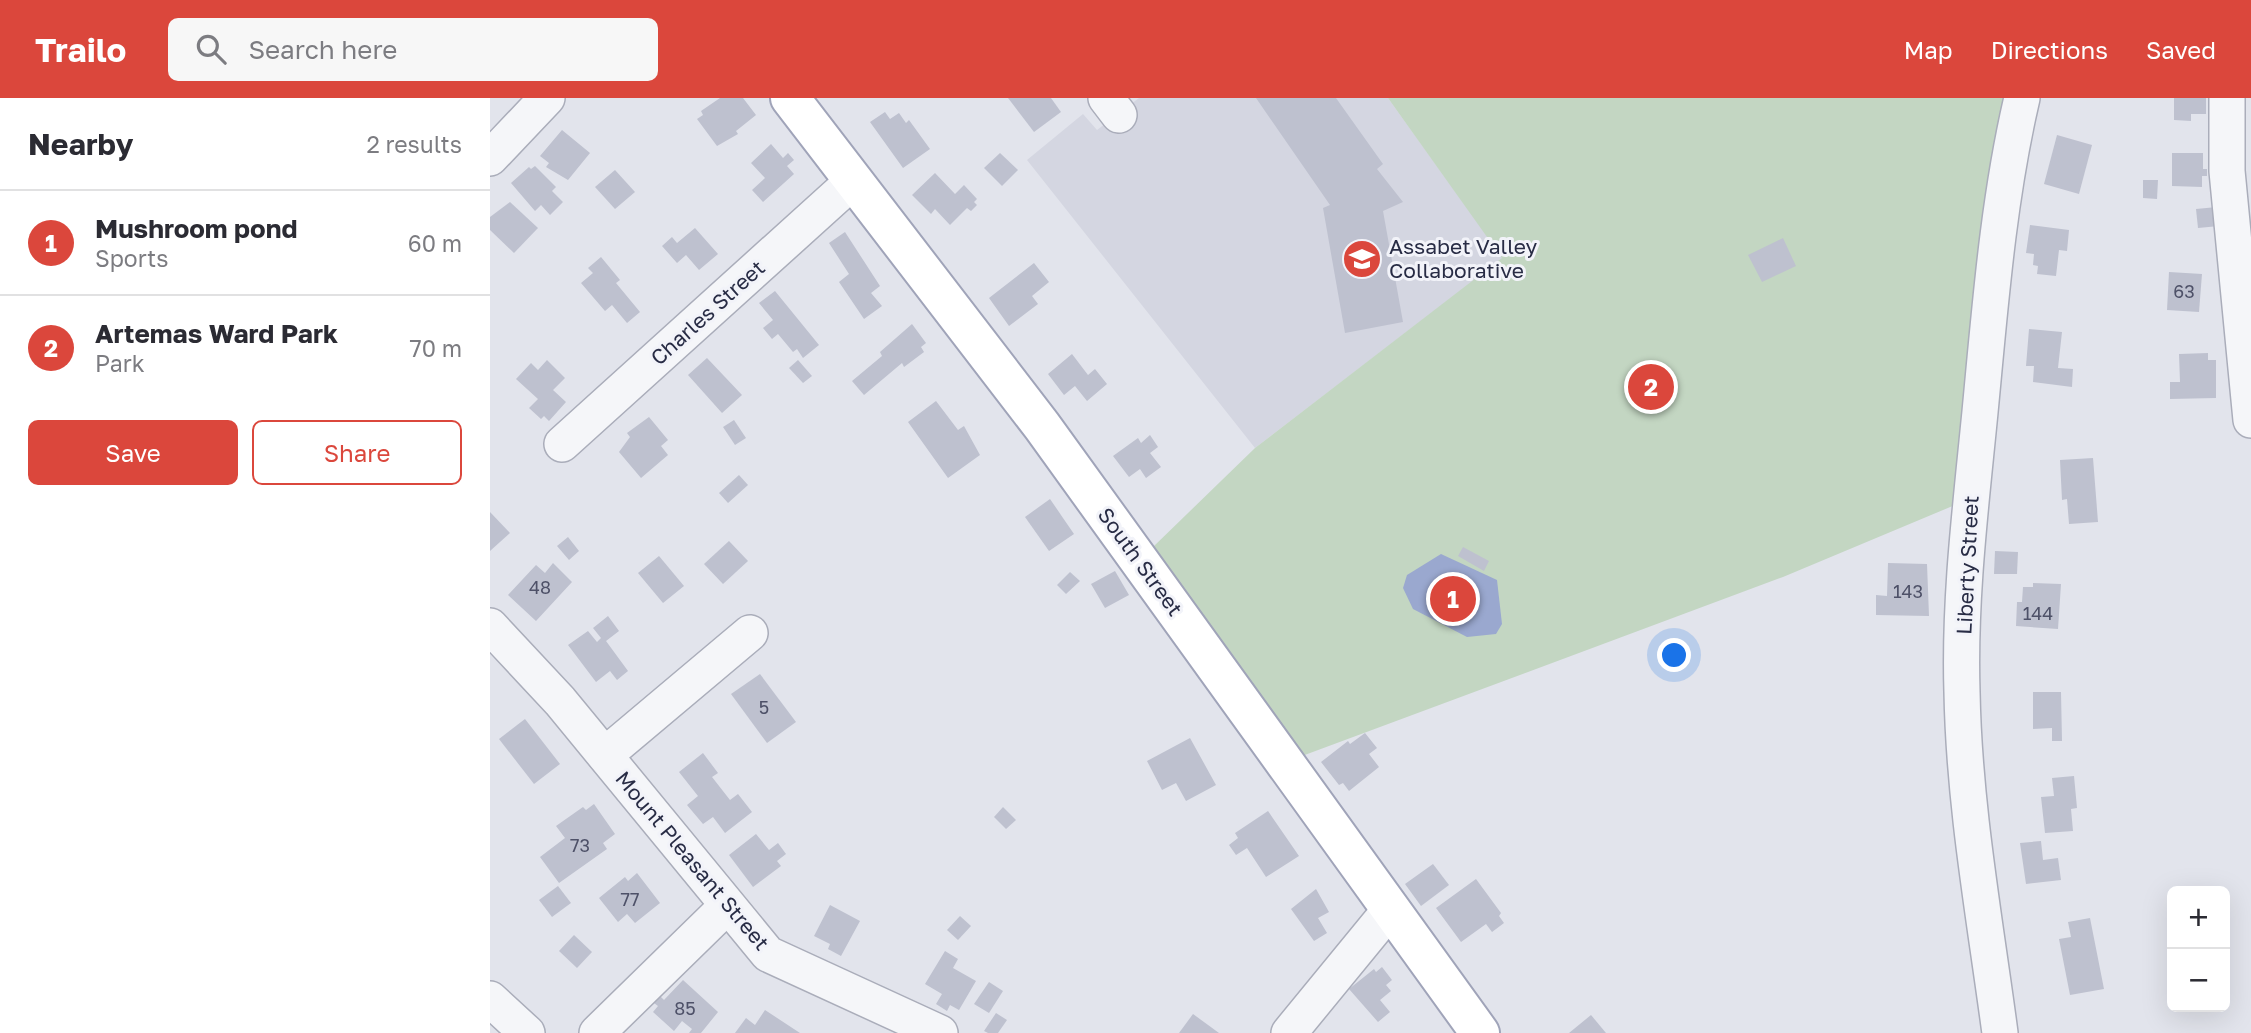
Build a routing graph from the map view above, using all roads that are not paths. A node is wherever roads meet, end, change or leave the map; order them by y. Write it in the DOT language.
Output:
graph roads {
  1 [pos="547,98"];
  2 [pos="790,98"];
  3 [pos="2022,98"];
  4 [pos="2227,98"];
  5 [pos="490,158"];
  6 [pos="853,181"];
  7 [pos="2251,420"];
  8 [pos="562,444"];
  9 [pos="490,626"];
  10 [pos="750,634"];
  11 [pos="605,755"];
  12 [pos="727,906"];
  13 [pos="1389,911"];
  14 [pos="490,999"];
  15 [pos="527,1033"];
  16 [pos="597,1033"];
  17 [pos="940,1033"];
  18 [pos="1289,1033"];
  19 [pos="1480,1033"];
  20 [pos="2000,1033"];
  1 -- 5 [label="street"];
  2 -- 6 [label="main road, South Street"];
  3 -- 20 [label="street, Liberty Street"];
  4 -- 7 [label="street"];
  6 -- 8 [label="street, Charles Street"];
  6 -- 13 [label="main road, South Street"];
  9 -- 11 [label="street, Mount Pleasant Street"];
  10 -- 11 [label="street"];
  11 -- 12 [label="street, Mount Pleasant Street"];
  12 -- 16 [label="street"];
  12 -- 17 [label="street, Mount Pleasant Street"];
  13 -- 18 [label="street"];
  13 -- 19 [label="main road, South Street"];
  14 -- 15 [label="street"];
}
